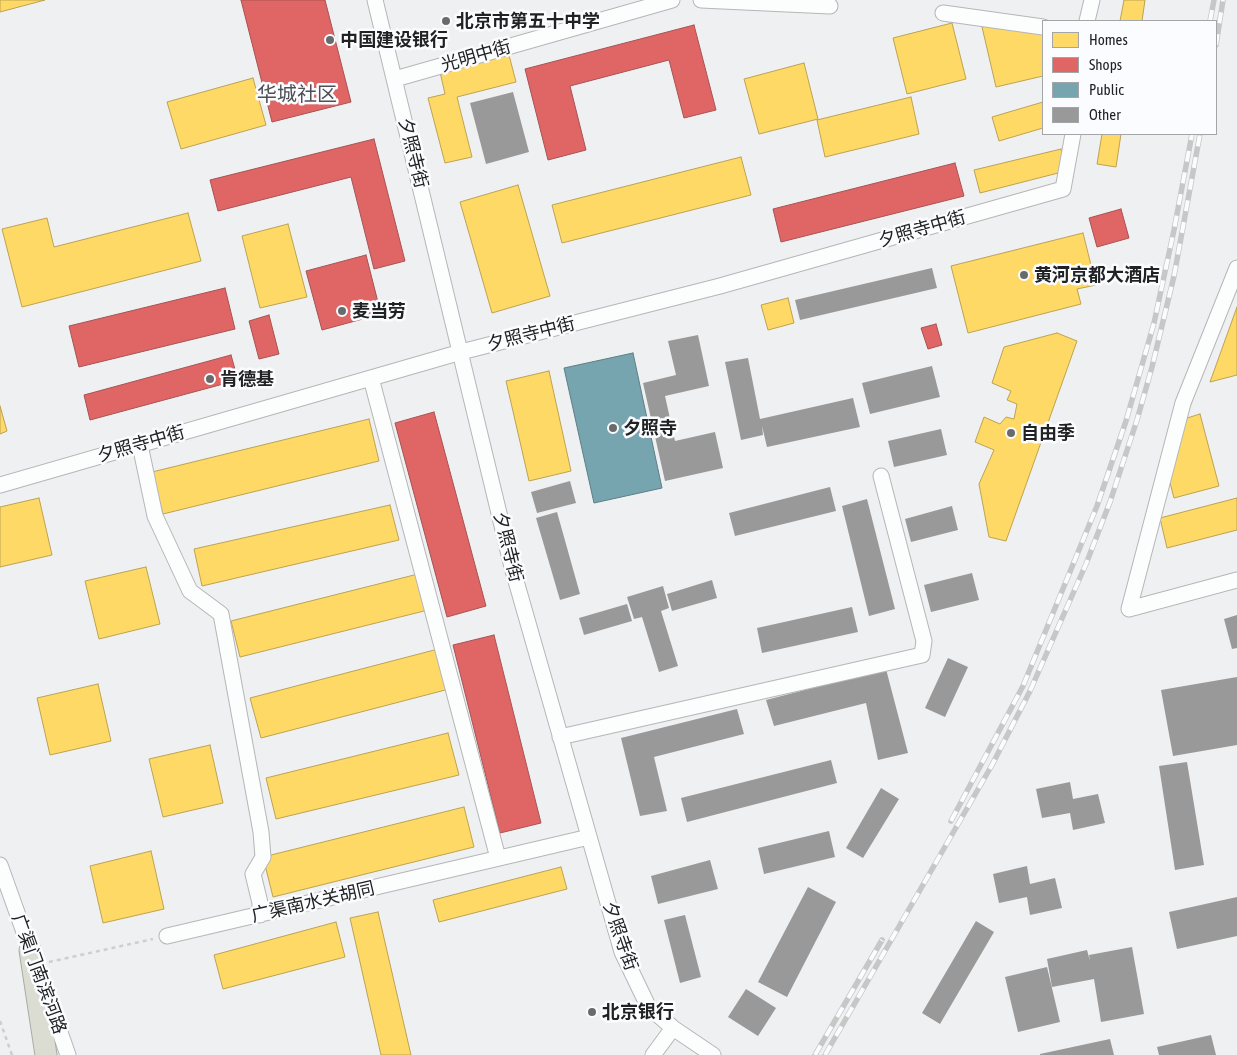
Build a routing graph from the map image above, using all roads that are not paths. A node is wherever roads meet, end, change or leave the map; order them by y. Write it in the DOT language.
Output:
graph roads {
  1 [pos="375,0"];
  2 [pos="672,0"];
  3 [pos="701,0"];
  4 [pos="1092,0"];
  5 [pos="830,6"];
  6 [pos="943,13"];
  7 [pos="1088,20"];
  8 [pos="1042,27"];
  9 [pos="395,79"];
  10 [pos="1073,135"];
  11 [pos="1237,268"];
  12 [pos="461,352"];
  13 [pos="371,378"];
  14 [pos="140,445"];
  15 [pos="881,476"];
  16 [pos="0,485"];
  17 [pos="1237,580"];
  18 [pos="560,737"];
  19 [pos="589,837"];
  20 [pos="498,858"];
  21 [pos="0,865"];
  22 [pos="260,915"];
  23 [pos="167,936"];
  24 [pos="33,958"];
  25 [pos="673,1028"];
  26 [pos="46,1055"];
  27 [pos="68,1055"];
  28 [pos="653,1055"];
  29 [pos="713,1055"];
  1 -- 9 [label="street, 夕照寺街"];
  2 -- 9 [label="street, 光明中街"];
  3 -- 5 [label="street"];
  4 -- 7 [label="street"];
  6 -- 8 [label="street"];
  9 -- 12 [label="street, 夕照寺街"];
  10 -- 12 [label="street, 夕照寺中街"];
  11 -- 17 [label="street"];
  12 -- 13 [label="street, 夕照寺中街"];
  12 -- 18 [label="street, 夕照寺街"];
  13 -- 14 [label="street, 夕照寺中街"];
  13 -- 20 [label="street"];
  14 -- 16 [label="street, 夕照寺中街"];
  14 -- 22 [label="street"];
  15 -- 18 [label="street"];
  18 -- 19 [label="street, 夕照寺街"];
  19 -- 20 [label="street, 广渠南水关胡同"];
  19 -- 25 [label="street, 夕照寺街"];
  20 -- 22 [label="street, 广渠南水关胡同"];
  21 -- 24 [label="street, 广渠门南滨河路"];
  22 -- 23 [label="street, 广渠南水关胡同"];
  24 -- 26 [label="highway"];
  24 -- 27 [label="street, 广渠门南滨河路"];
  25 -- 28 [label="street"];
  25 -- 29 [label="street, 夕照寺街"];
}
